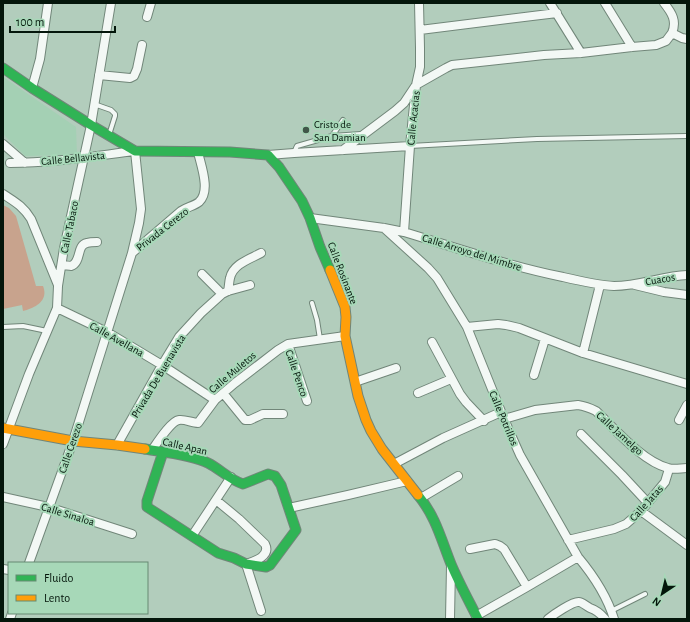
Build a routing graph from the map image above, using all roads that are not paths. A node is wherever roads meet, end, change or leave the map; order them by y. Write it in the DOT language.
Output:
graph roads {
  1 [pos="48,3"];
  2 [pos="111,3"];
  3 [pos="151,3"];
  4 [pos="419,3"];
  5 [pos="550,3"];
  6 [pos="605,3"];
  7 [pos="664,3"];
  8 [pos="556,13"];
  9 [pos="147,17"];
  10 [pos="420,30"];
  11 [pos="672,33"];
  12 [pos="687,39"];
  13 [pos="142,45"];
  14 [pos="632,47"];
  15 [pos="581,53"];
  16 [pos="3,68"];
  17 [pos="99,75"];
  18 [pos="416,86"];
  19 [pos="32,88"];
  20 [pos="94,104"];
  21 [pos="343,120"];
  22 [pos="91,125"];
  23 [pos="364,134"];
  24 [pos="109,136"];
  25 [pos="332,136"];
  26 [pos="687,136"];
  27 [pos="3,144"];
  28 [pos="410,146"];
  29 [pos="136,150"];
  30 [pos="343,150"];
  31 [pos="198,152"];
  32 [pos="294,153"];
  33 [pos="268,155"];
  34 [pos="84,158"];
  35 [pos="10,163"];
  36 [pos="25,163"];
  37 [pos="3,194"];
  38 [pos="310,218"];
  39 [pos="384,228"];
  40 [pos="404,232"];
  41 [pos="97,242"];
  42 [pos="132,253"];
  43 [pos="261,253"];
  44 [pos="62,265"];
  45 [pos="202,274"];
  46 [pos="687,275"];
  47 [pos="633,284"];
  48 [pos="250,285"];
  49 [pos="600,285"];
  50 [pos="58,286"];
  51 [pos="225,293"];
  52 [pos="687,295"];
  53 [pos="312,303"];
  54 [pos="57,308"];
  55 [pos="3,327"];
  56 [pos="467,328"];
  57 [pos="47,331"];
  58 [pos="107,332"];
  59 [pos="345,336"];
  60 [pos="546,338"];
  61 [pos="320,339"];
  62 [pos="432,342"];
  63 [pos="288,344"];
  64 [pos="584,353"];
  65 [pos="162,365"];
  66 [pos="396,368"];
  67 [pos="534,375"];
  68 [pos="451,379"];
  69 [pos="355,382"];
  70 [pos="687,384"];
  71 [pos="224,393"];
  72 [pos="418,393"];
  73 [pos="215,400"];
  74 [pos="307,402"];
  75 [pos="687,405"];
  76 [pos="282,414"];
  77 [pos="503,416"];
  78 [pos="679,420"];
  79 [pos="484,421"];
  80 [pos="6,429"];
  81 [pos="582,434"];
  82 [pos="73,442"];
  83 [pos="3,444"];
  84 [pos="117,445"];
  85 [pos="152,450"];
  86 [pos="163,452"];
  87 [pos="394,464"];
  88 [pos="687,468"];
  89 [pos="669,469"];
  90 [pos="458,476"];
  91 [pos="231,477"];
  92 [pos="407,481"];
  93 [pos="3,497"];
  94 [pos="421,498"];
  95 [pos="216,500"];
  96 [pos="648,503"];
  97 [pos="48,507"];
  98 [pos="289,508"];
  99 [pos="641,511"];
  100 [pos="132,534"];
  101 [pos="192,536"];
  102 [pos="568,540"];
  103 [pos="687,545"];
  104 [pos="470,549"];
  105 [pos="578,557"];
  106 [pos="29,562"];
  107 [pos="246,564"];
  108 [pos="451,564"];
  109 [pos="527,588"];
  110 [pos="645,594"];
  111 [pos="261,610"];
  112 [pos="612,615"];
  113 [pos="477,618"];
  114 [pos="450,619"];
  115 [pos="548,619"];
  116 [pos="605,619"];
  1 -- 19 [label="street"];
  2 -- 17 [label="street, Calle Tabaco"];
  3 -- 9 [label="street"];
  4 -- 10 [label="street, Calle Acacias"];
  5 -- 8 [label="street"];
  6 -- 14 [label="street"];
  7 -- 11 [label="street"];
  8 -- 10 [label="street"];
  8 -- 15 [label="street"];
  10 -- 18 [label="street, Calle Acacias"];
  11 -- 12 [label="street"];
  11 -- 14 [label="street"];
  13 -- 17 [label="street"];
  14 -- 15 [label="street"];
  15 -- 18 [label="street"];
  16 -- 19 [label="street"];
  17 -- 20 [label="street, Calle Tabaco"];
  18 -- 23 [label="street"];
  18 -- 28 [label="street, Calle Acacias"];
  19 -- 22 [label="street"];
  20 -- 22 [label="street, Calle Tabaco"];
  20 -- 24 [label="lane"];
  21 -- 25 [label="lane"];
  22 -- 24 [label="street"];
  22 -- 34 [label="street, Calle Tabaco"];
  23 -- 25 [label="lane"];
  23 -- 30 [label="street"];
  24 -- 29 [label="street"];
  25 -- 32 [label="lane"];
  26 -- 28 [label="lane"];
  27 -- 36 [label="street"];
  28 -- 30 [label="street"];
  28 -- 40 [label="street, Calle Acacias"];
  29 -- 31 [label="street"];
  29 -- 34 [label="street, Calle Bellavista"];
  29 -- 42 [label="street"];
  30 -- 32 [label="street"];
  31 -- 33 [label="street"];
  31 -- 42 [label="street, Privada Cerezo"];
  32 -- 33 [label="street"];
  33 -- 38 [label="street, Calle Rosinante"];
  34 -- 36 [label="street, Calle Bellavista"];
  34 -- 44 [label="street, Calle Tabaco"];
  35 -- 36 [label="street, Calle Bellavista"];
  37 -- 50 [label="street"];
  38 -- 39 [label="street, Calle Arroyo del Mimbre"];
  38 -- 59 [label="street, Calle Rosinante"];
  39 -- 40 [label="street, Calle Arroyo del Mimbre"];
  39 -- 56 [label="street, Calle Potrillos"];
  40 -- 49 [label="street, Calle Arroyo del Mimbre"];
  41 -- 44 [label="street"];
  42 -- 58 [label="street, Privada Cerezo"];
  43 -- 51 [label="street"];
  44 -- 50 [label="street, Calle Tabaco"];
  45 -- 51 [label="street"];
  46 -- 47 [label="street, Cuacos"];
  47 -- 49 [label="street, Calle Arroyo del Mimbre"];
  47 -- 52 [label="street"];
  48 -- 51 [label="street, Privada De Buenavista"];
  49 -- 64 [label="street"];
  50 -- 54 [label="street, Calle Tabaco"];
  51 -- 65 [label="street, Privada De Buenavista"];
  53 -- 61 [label="lane"];
  54 -- 57 [label="street, Calle Tabaco"];
  54 -- 58 [label="street, Calle Avellana"];
  55 -- 57 [label="lane"];
  56 -- 60 [label="street"];
  56 -- 77 [label="street, Calle Potrillos"];
  57 -- 80 [label="street, Calle Tabaco"];
  58 -- 65 [label="street, Calle Avellana"];
  58 -- 82 [label="street, Calle Cerezo"];
  59 -- 61 [label="street, Calle Muletos"];
  59 -- 69 [label="street, Calle Rosinante"];
  60 -- 64 [label="street"];
  60 -- 67 [label="street"];
  61 -- 63 [label="street, Calle Muletos"];
  62 -- 68 [label="street"];
  63 -- 71 [label="street, Calle Muletos"];
  63 -- 74 [label="street, Calle Penco"];
  64 -- 70 [label="street"];
  65 -- 73 [label="street, Calle Avellana"];
  65 -- 84 [label="street, Privada De Buenavista"];
  66 -- 69 [label="street"];
  68 -- 72 [label="street"];
  68 -- 79 [label="street"];
  69 -- 87 [label="street, Calle Rosinante"];
  71 -- 73 [label="street, Calle Muletos"];
  71 -- 76 [label="street"];
  73 -- 85 [label="street, Calle Muletos"];
  75 -- 78 [label="street"];
  77 -- 79 [label="street, Calle Jamelgo"];
  77 -- 89 [label="street, Calle Jamelgo"];
  77 -- 102 [label="street, Calle Potrillos"];
  79 -- 87 [label="street, Calle Jamelgo"];
  80 -- 82 [label="street, Calle Apan"];
  80 -- 83 [label="street, Calle Tabaco"];
  81 -- 96 [label="street"];
  82 -- 84 [label="street, Calle Apan"];
  82 -- 97 [label="street, Calle Cerezo"];
  84 -- 85 [label="street, Calle Apan"];
  85 -- 86 [label="street, Calle Apan"];
  86 -- 91 [label="street, Calle Apan"];
  86 -- 101 [label="street"];
  87 -- 92 [label="street, Calle Rosinante"];
  88 -- 89 [label="street, Calle Jamelgo"];
  89 -- 96 [label="street, Calle Jatas"];
  90 -- 94 [label="street"];
  91 -- 95 [label="street"];
  91 -- 98 [label="street, Calle Apan"];
  92 -- 94 [label="street, Calle Rosinante"];
  92 -- 98 [label="street"];
  93 -- 97 [label="street, Calle Sinaloa"];
  94 -- 108 [label="street, Calle Rosinante"];
  95 -- 101 [label="street"];
  95 -- 107 [label="street"];
  96 -- 99 [label="street, Calle Jatas"];
  97 -- 100 [label="street, Calle Sinaloa"];
  97 -- 106 [label="street, Calle Cerezo"];
  98 -- 107 [label="street, Calle Apan"];
  99 -- 102 [label="street, Calle Jatas"];
  99 -- 103 [label="street"];
  101 -- 107 [label="street"];
  102 -- 105 [label="street, Calle Potrillos"];
  104 -- 109 [label="street"];
  105 -- 109 [label="street"];
  105 -- 112 [label="street, Calle Potrillos"];
  107 -- 111 [label="street"];
  108 -- 113 [label="street"];
  108 -- 114 [label="street, Calle Rosinante"];
  109 -- 113 [label="street"];
  110 -- 112 [label="lane"];
  115 -- 116 [label="street"];
}
